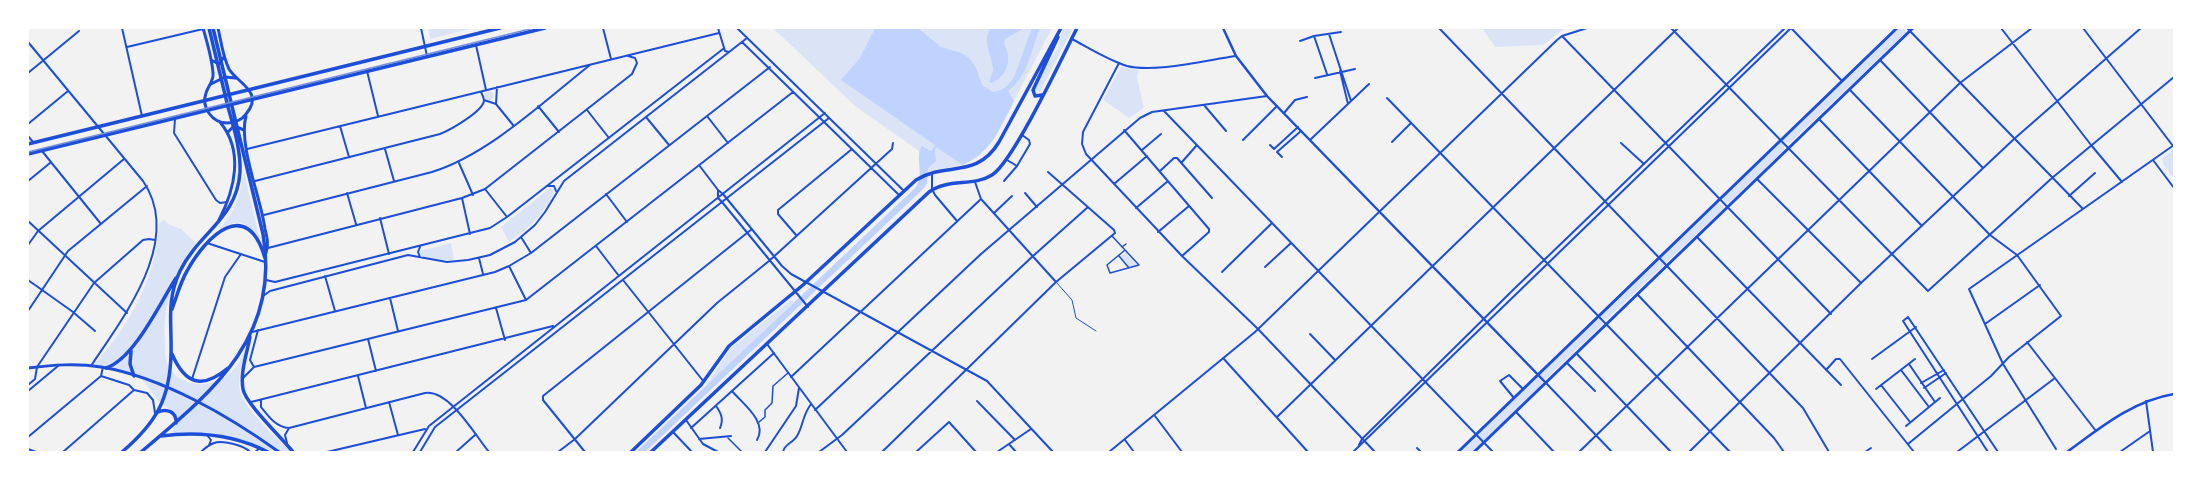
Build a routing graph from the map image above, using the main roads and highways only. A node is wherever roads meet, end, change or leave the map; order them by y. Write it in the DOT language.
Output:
graph roads {
  1 [pos="203,28"];
  2 [pos="209,28"];
  3 [pos="213,28"];
  4 [pos="218,28"];
  5 [pos="500,28"];
  6 [pos="545,28"];
  7 [pos="1061,28"];
  8 [pos="1077,28"];
  9 [pos="1897,28"];
  10 [pos="1910,29"];
  11 [pos="224,54"];
  12 [pos="210,58"];
  13 [pos="237,78"];
  14 [pos="209,86"];
  15 [pos="249,89"];
  16 [pos="1042,95"];
  17 [pos="205,100"];
  18 [pos="252,100"];
  19 [pos="207,110"];
  20 [pos="246,115"];
  21 [pos="220,122"];
  22 [pos="244,130"];
  23 [pos="228,132"];
  24 [pos="28,144"];
  25 [pos="28,154"];
  26 [pos="217,223"];
  27 [pos="266,253"];
  28 [pos="266,263"];
  29 [pos="179,274"];
  30 [pos="169,314"];
  31 [pos="252,332"];
  32 [pos="131,350"];
  33 [pos="171,353"];
  34 [pos="232,365"];
  35 [pos="28,368"];
  36 [pos="104,368"];
  37 [pos="134,376"];
  38 [pos="157,414"];
  39 [pos="176,423"];
  40 [pos="160,436"];
  41 [pos="122,452"];
  42 [pos="142,452"];
  43 [pos="268,452"];
  44 [pos="279,452"];
  45 [pos="294,452"];
  46 [pos="631,452"];
  47 [pos="652,452"];
  48 [pos="1458,452"];
  49 [pos="1474,452"];
  1 -- 12 [label="main road"];
  2 -- 26 [label="main road"];
  3 -- 27 [label="main road"];
  4 -- 11 [label="main road"];
  5 -- 15 [label="main road"];
  6 -- 18 [label="main road"];
  7 -- 16 [label="main road"];
  7 -- 46 [label="main road"];
  8 -- 16 [label="main road"];
  9 -- 48 [label="main road"];
  10 -- 49 [label="main road"];
  11 -- 12 [label="main road"];
  11 -- 13 [label="main road"];
  12 -- 14 [label="main road"];
  13 -- 14 [label="main road"];
  13 -- 15 [label="main road"];
  14 -- 17 [label="main road"];
  15 -- 17 [label="main road"];
  15 -- 18 [label="main road"];
  16 -- 47 [label="main road"];
  17 -- 19 [label="main road"];
  17 -- 24 [label="main road"];
  18 -- 19 [label="main road"];
  18 -- 20 [label="main road"];
  19 -- 21 [label="main road"];
  19 -- 25 [label="main road"];
  20 -- 21 [label="main road"];
  20 -- 22 [label="main road"];
  21 -- 23 [label="main road"];
  22 -- 23 [label="main road"];
  22 -- 27 [label="main road"];
  23 -- 26 [label="main road"];
  26 -- 29 [label="main road"];
  27 -- 28 [label="main road"];
  28 -- 30 [label="main road"];
  28 -- 31 [label="main road"];
  29 -- 30 [label="main road"];
  29 -- 32 [label="main road"];
  30 -- 33 [label="main road"];
  31 -- 34 [label="main road"];
  31 -- 45 [label="main road"];
  32 -- 36 [label="main road"];
  32 -- 37 [label="main road"];
  33 -- 34 [label="main road"];
  33 -- 38 [label="main road"];
  34 -- 39 [label="main road"];
  35 -- 36 [label="main road"];
  36 -- 37 [label="main road"];
  37 -- 44 [label="main road"];
  38 -- 39 [label="main road"];
  38 -- 41 [label="main road"];
  39 -- 40 [label="main road"];
  40 -- 42 [label="main road"];
  40 -- 43 [label="main road"];
}
